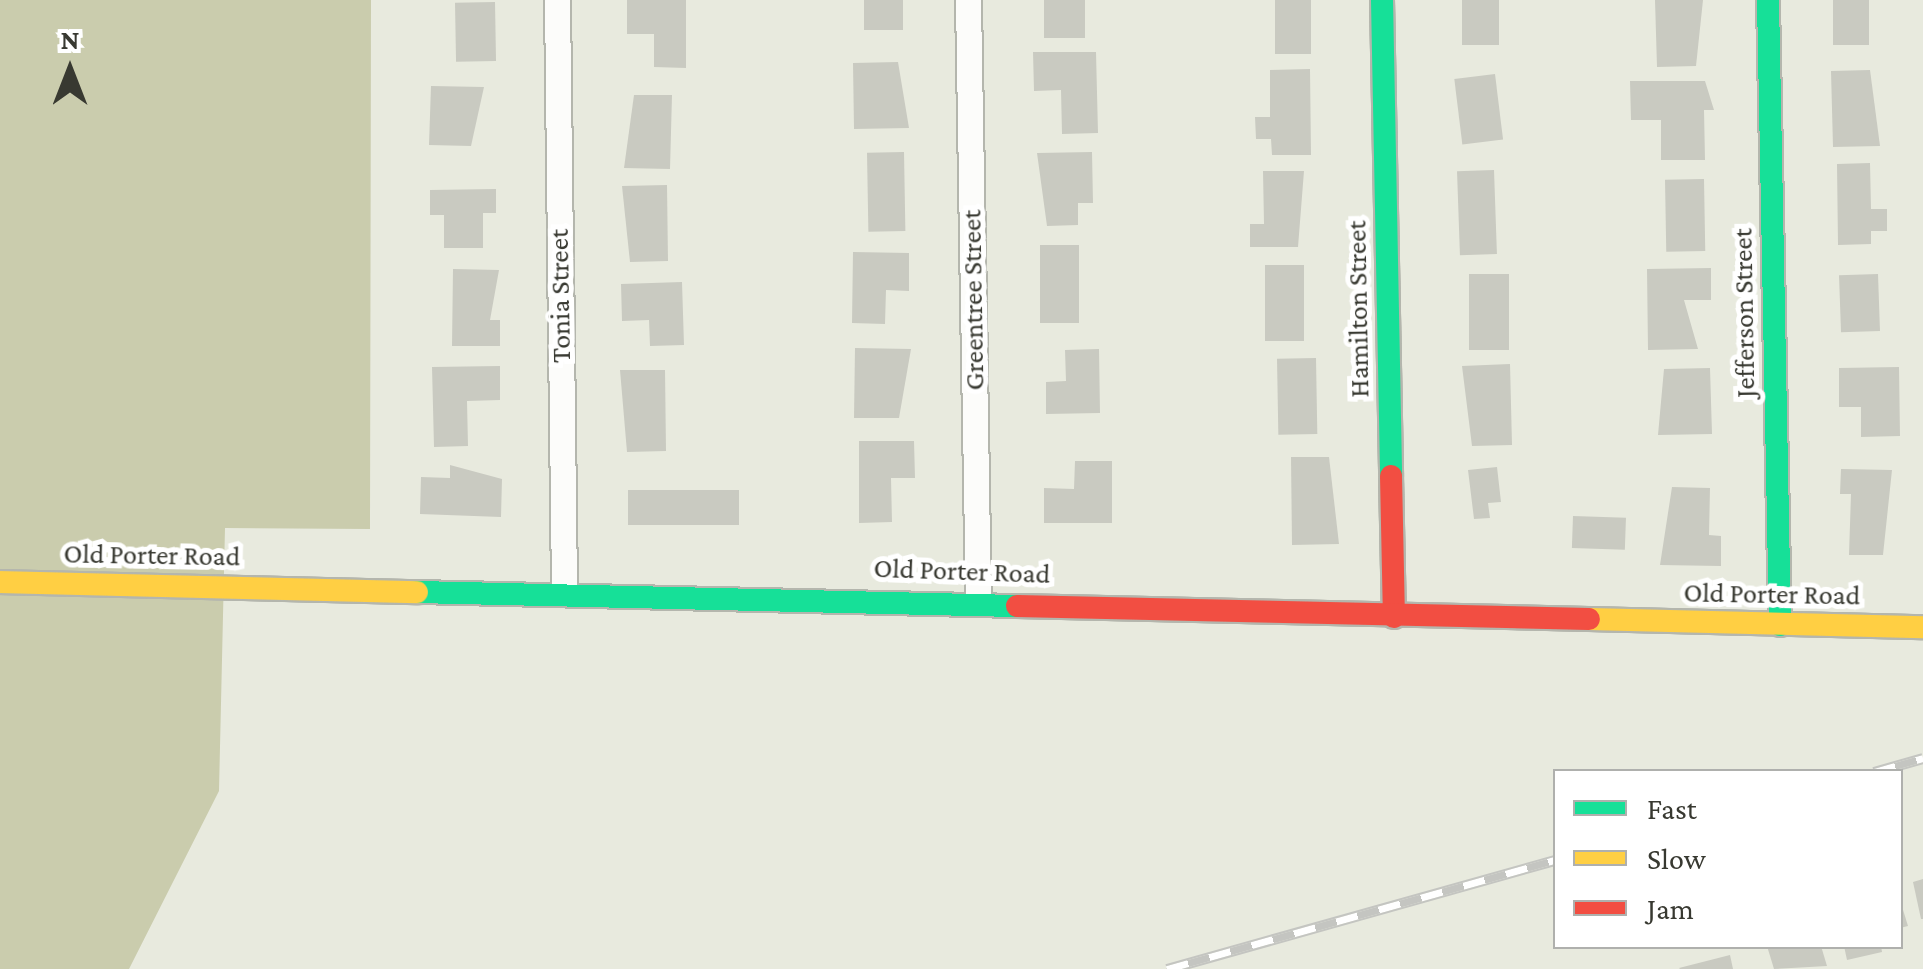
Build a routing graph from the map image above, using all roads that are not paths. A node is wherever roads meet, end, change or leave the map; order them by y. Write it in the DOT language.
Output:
graph roads {
  1 [pos="557,0"];
  2 [pos="968,0"];
  3 [pos="1382,0"];
  4 [pos="1768,0"];
  5 [pos="0,582"];
  6 [pos="564,592"];
  7 [pos="978,600"];
  8 [pos="1394,616"];
  9 [pos="1780,625"];
  10 [pos="1923,627"];
  1 -- 6 [label="street, Tonia Street"];
  2 -- 7 [label="street, Greentree Street"];
  3 -- 8 [label="street, Hamilton Street"];
  4 -- 9 [label="street, Jefferson Street"];
  5 -- 6 [label="street, Old Porter Road"];
  6 -- 7 [label="street, Old Porter Road"];
  7 -- 8 [label="street, Old Porter Road"];
  8 -- 9 [label="street, Old Porter Road"];
  9 -- 10 [label="street, Old Porter Road"];
}
